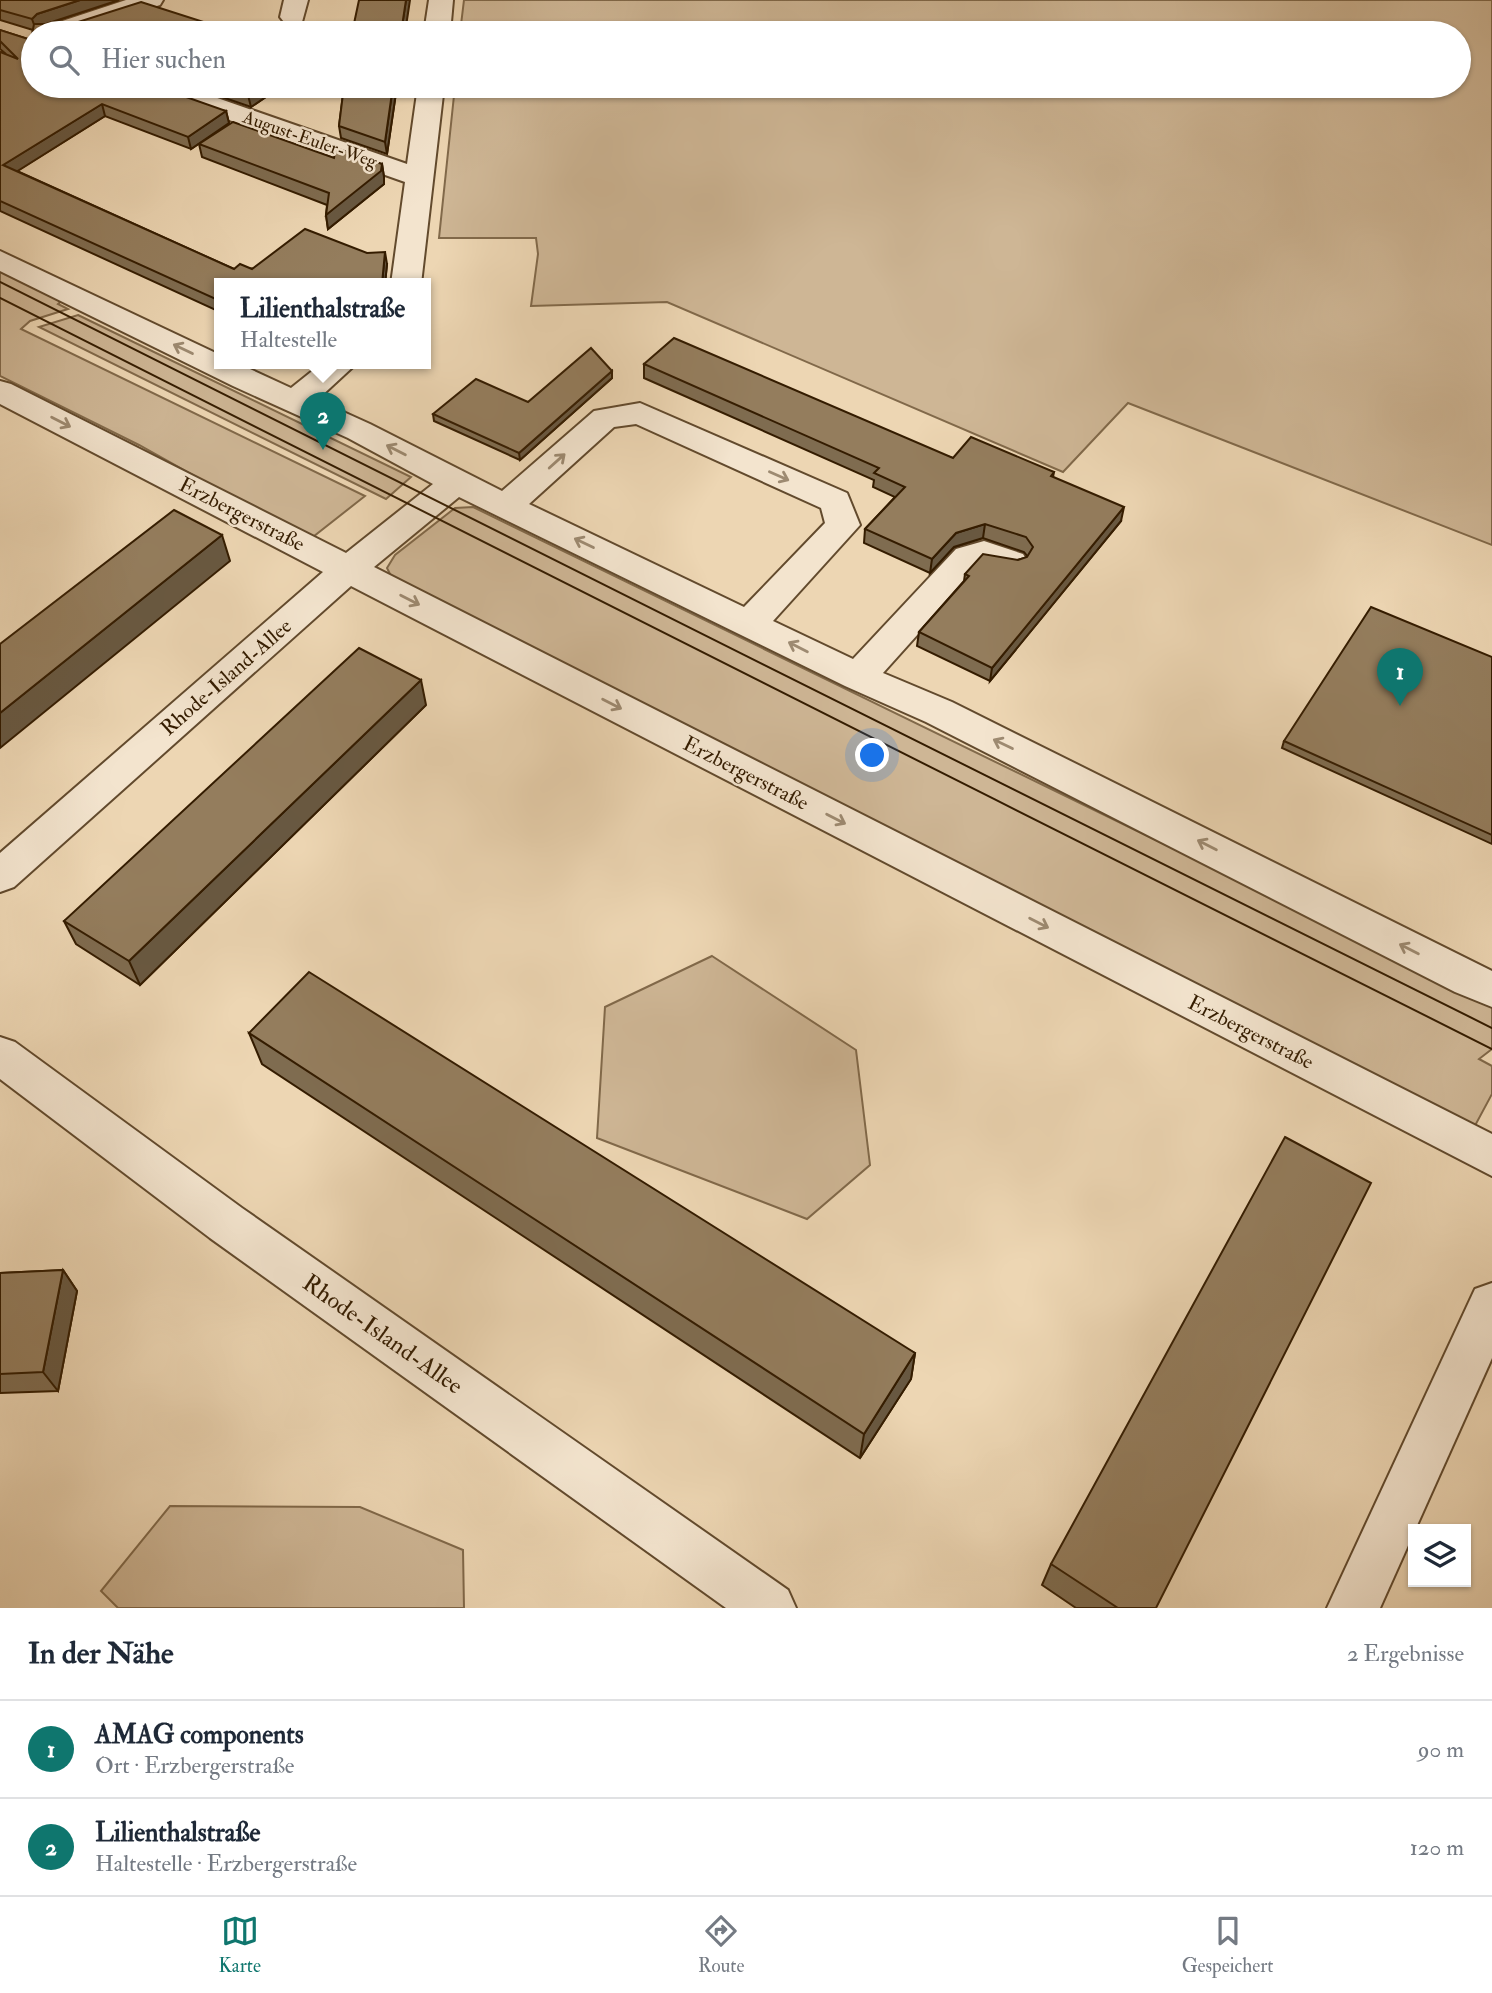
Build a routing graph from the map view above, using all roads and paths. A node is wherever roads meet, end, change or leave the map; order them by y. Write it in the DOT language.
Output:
graph roads {
  1 [pos="151,0"];
  2 [pos="441,0"];
  3 [pos="87,21"];
  4 [pos="438,21"];
  5 [pos="193,98"];
  6 [pos="430,98"];
  7 [pos="420,177"];
  8 [pos="0,260"];
  9 [pos="406,278"];
  10 [pos="214,363"];
  11 [pos="226,369"];
  12 [pos="335,369"];
  13 [pos="0,391"];
  14 [pos="294,402"];
  15 [pos="456,482"];
  16 [pos="506,506"];
  17 [pos="1011,562"];
  18 [pos="349,569"];
  19 [pos="750,623"];
  20 [pos="858,677"];
  21 [pos="0,876"];
  22 [pos="1492,989"];
  23 [pos="0,1055"];
  24 [pos="1492,1156"];
  25 [pos="1492,1305"];
  26 [pos="770,1608"];
  27 [pos="1353,1608"];
  1 -- 3 [label="street"];
  2 -- 4 [label="street"];
  5 -- 7 [label="street, August-Euler-Weg"];
  6 -- 7 [label="street"];
  7 -- 9 [label="street"];
  10 -- 8 [label="street, one-way"];
  14 -- 11 [label="street, one-way"];
  12 -- 14 [label="street"];
  13 -- 18 [label="street, Erzbergerstraße, one-way"];
  15 -- 14 [label="street, one-way"];
  15 -- 16 [label="street"];
  15 -- 18 [label="street, Rhode-Island-Allee"];
  19 -- 16 [label="street, one-way"];
  16 -- 19 [label="street, one-way"];
  17 -- 20 [label="street"];
  18 -- 21 [label="street, Rhode-Island-Allee"];
  18 -- 24 [label="street, Erzbergerstraße, one-way"];
  20 -- 19 [label="street, one-way"];
  22 -- 20 [label="street, one-way"];
  23 -- 26 [label="street, Rhode-Island-Allee"];
  25 -- 27 [label="street"];
}
